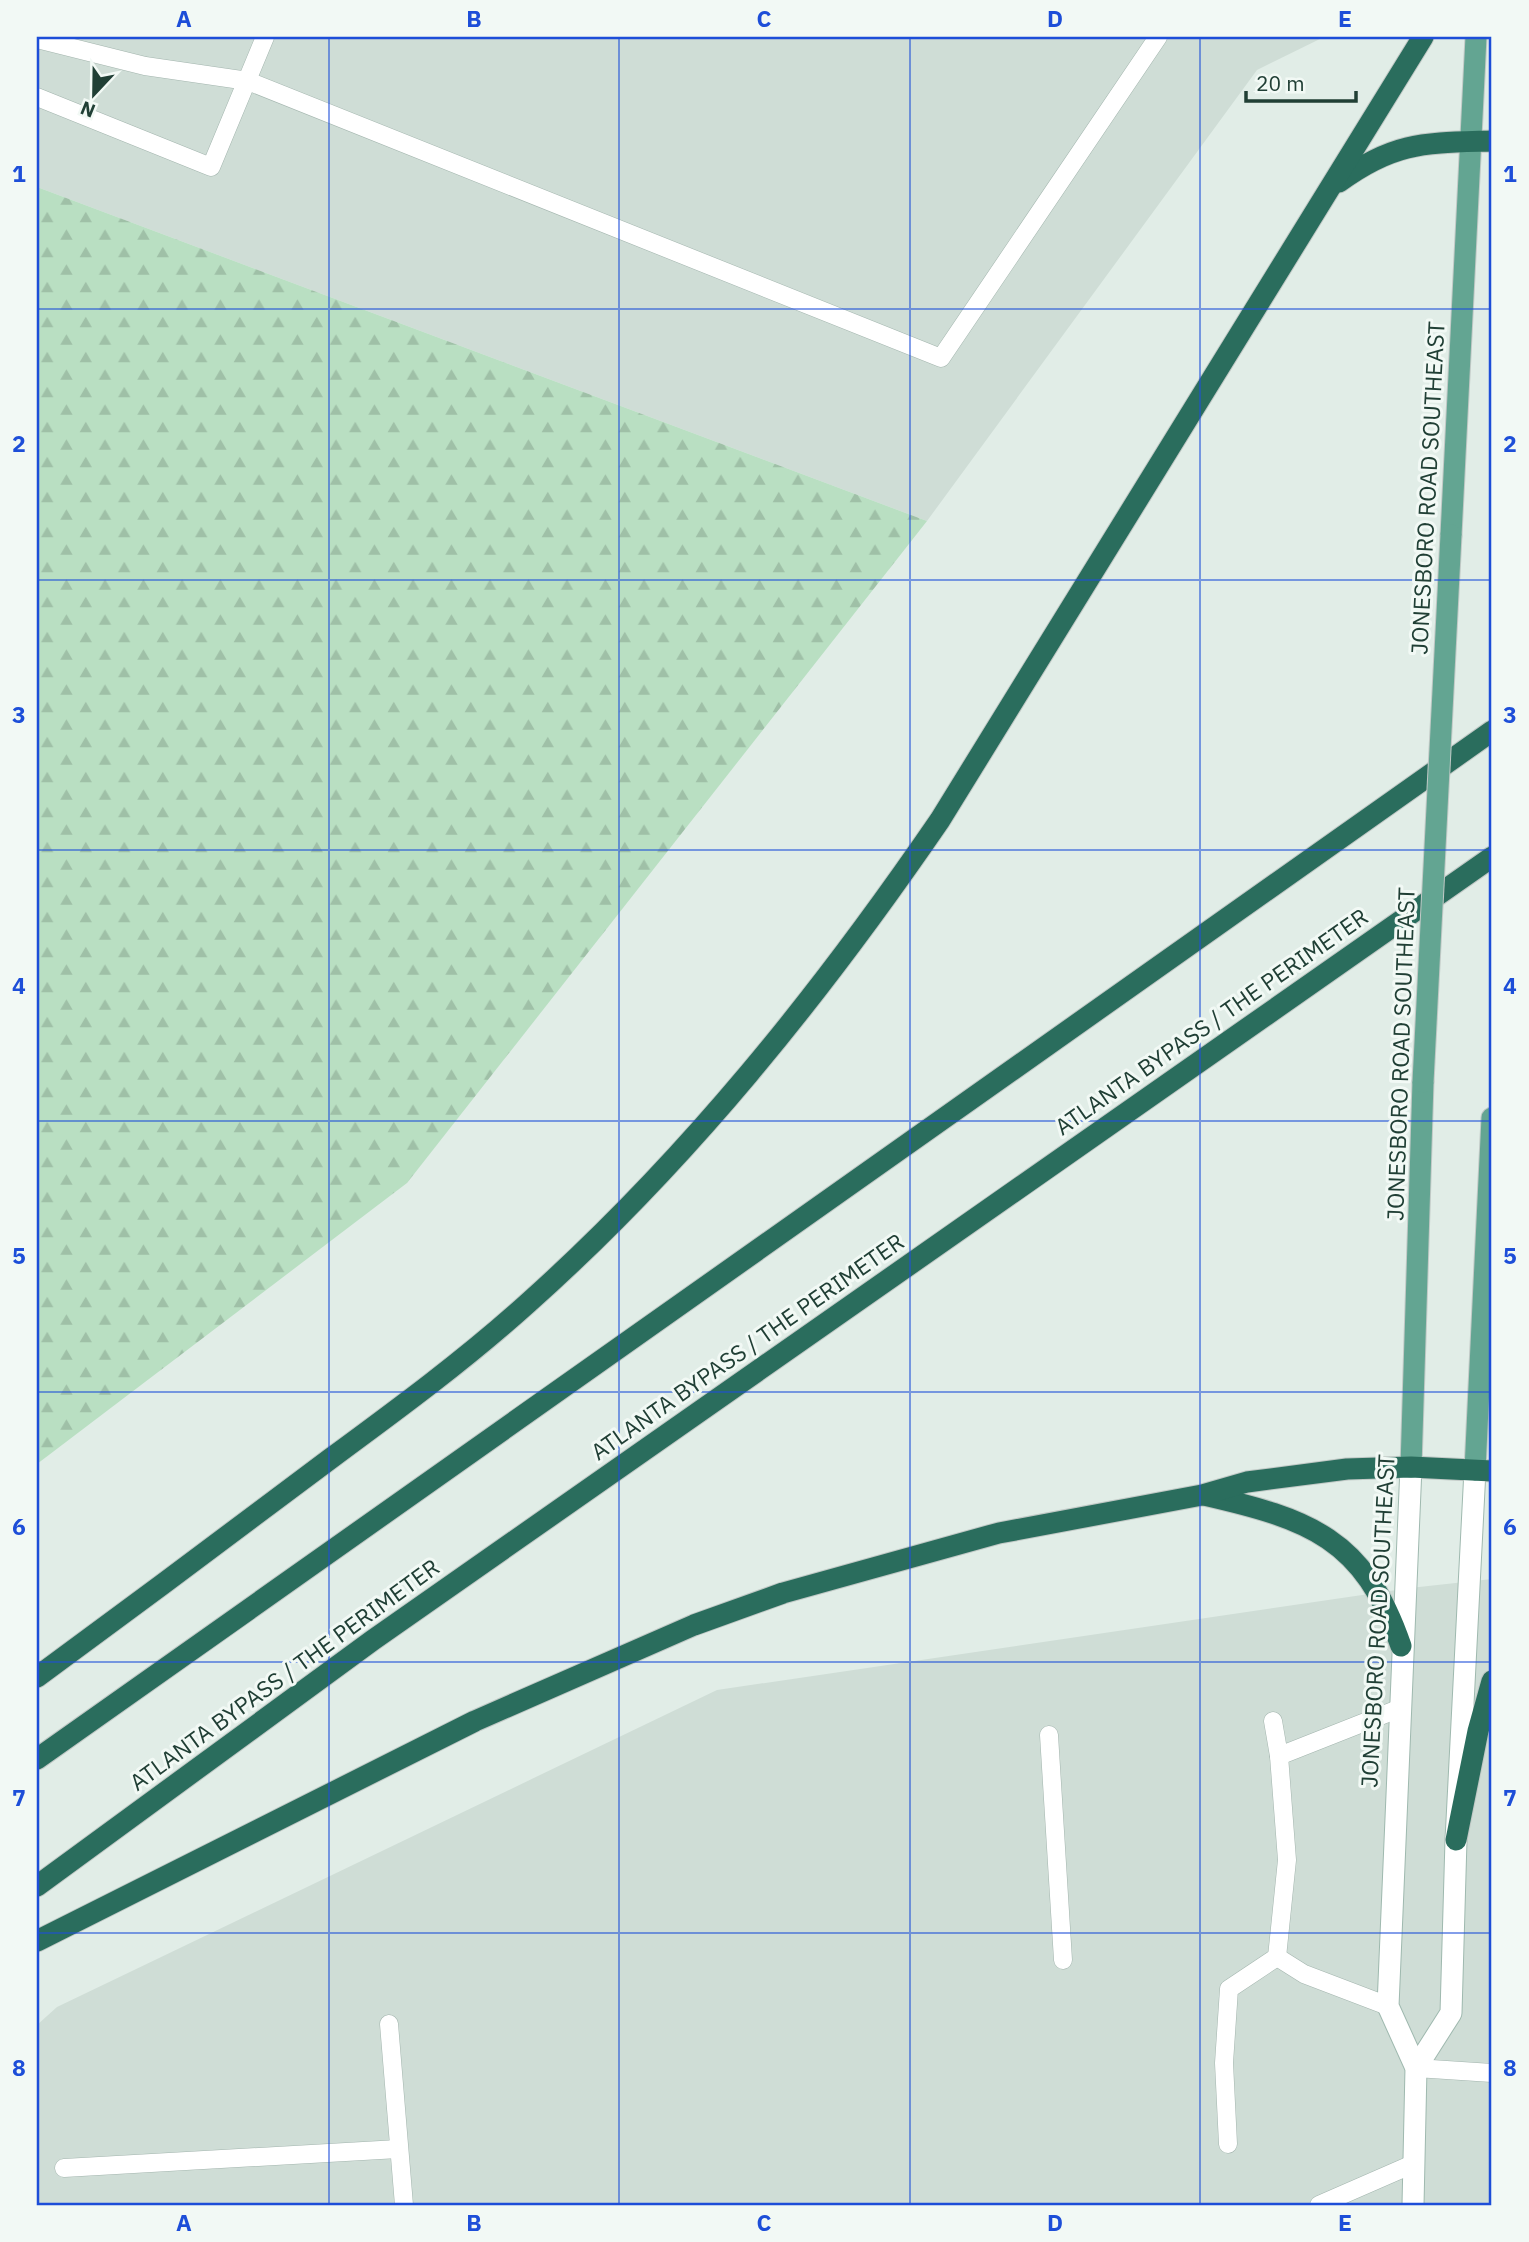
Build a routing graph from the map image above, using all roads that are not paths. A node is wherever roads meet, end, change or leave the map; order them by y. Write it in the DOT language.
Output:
graph roads {
  1 [pos="265,37"];
  2 [pos="1158,37"];
  3 [pos="1423,37"];
  4 [pos="1476,37"];
  5 [pos="37,39"];
  6 [pos="248,81"];
  7 [pos="37,97"];
  8 [pos="1482,141"];
  9 [pos="1329,190"];
  10 [pos="1492,731"];
  11 [pos="1492,857"];
  12 [pos="1492,1118"];
  13 [pos="1411,1467"];
  14 [pos="1484,1471"];
  15 [pos="1202,1495"];
  16 [pos="1401,1646"];
  17 [pos="37,1677"];
  18 [pos="1492,1681"];
  19 [pos="1398,1709"];
  20 [pos="1273,1721"];
  21 [pos="1049,1735"];
  22 [pos="1279,1756"];
  23 [pos="37,1759"];
  24 [pos="1456,1840"];
  25 [pos="37,1886"];
  26 [pos="37,1941"];
  27 [pos="1277,1957"];
  28 [pos="1063,1960"];
  29 [pos="1388,2006"];
  30 [pos="389,2024"];
  31 [pos="1416,2068"];
  32 [pos="1492,2073"];
  33 [pos="1228,2144"];
  34 [pos="398,2149"];
  35 [pos="1413,2164"];
  36 [pos="64,2168"];
  37 [pos="404,2205"];
  38 [pos="1319,2205"];
  39 [pos="1413,2205"];
  1 -- 6 [label="lane"];
  2 -- 6 [label="lane"];
  3 -- 9 [label="highway"];
  4 -- 8 [label="main road, JONESBORO ROAD SOUTHEAST"];
  5 -- 6 [label="lane"];
  6 -- 7 [label="lane"];
  8 -- 9 [label="highway"];
  8 -- 13 [label="main road, JONESBORO ROAD SOUTHEAST, bridge"];
  9 -- 17 [label="highway"];
  10 -- 23 [label="highway"];
  11 -- 25 [label="highway, ATLANTA BYPASS / THE PERIMETER"];
  12 -- 14 [label="main road"];
  13 -- 14 [label="highway"];
  13 -- 15 [label="highway"];
  13 -- 16 [label="main road, JONESBORO ROAD SOUTHEAST"];
  14 -- 24 [label="main road"];
  15 -- 16 [label="highway"];
  15 -- 26 [label="highway"];
  16 -- 19 [label="main road, JONESBORO ROAD SOUTHEAST"];
  18 -- 24 [label="highway"];
  19 -- 22 [label="lane"];
  19 -- 29 [label="main road, JONESBORO ROAD SOUTHEAST"];
  20 -- 22 [label="lane"];
  21 -- 28 [label="lane"];
  22 -- 27 [label="lane"];
  24 -- 31 [label="main road"];
  27 -- 29 [label="lane"];
  27 -- 33 [label="lane"];
  29 -- 31 [label="main road, JONESBORO ROAD SOUTHEAST"];
  30 -- 34 [label="lane"];
  31 -- 32 [label="lane"];
  31 -- 35 [label="main road, JONESBORO ROAD SOUTHEAST"];
  34 -- 36 [label="lane"];
  34 -- 37 [label="lane"];
  35 -- 38 [label="lane"];
  35 -- 39 [label="main road, JONESBORO ROAD SOUTHEAST"];
}
